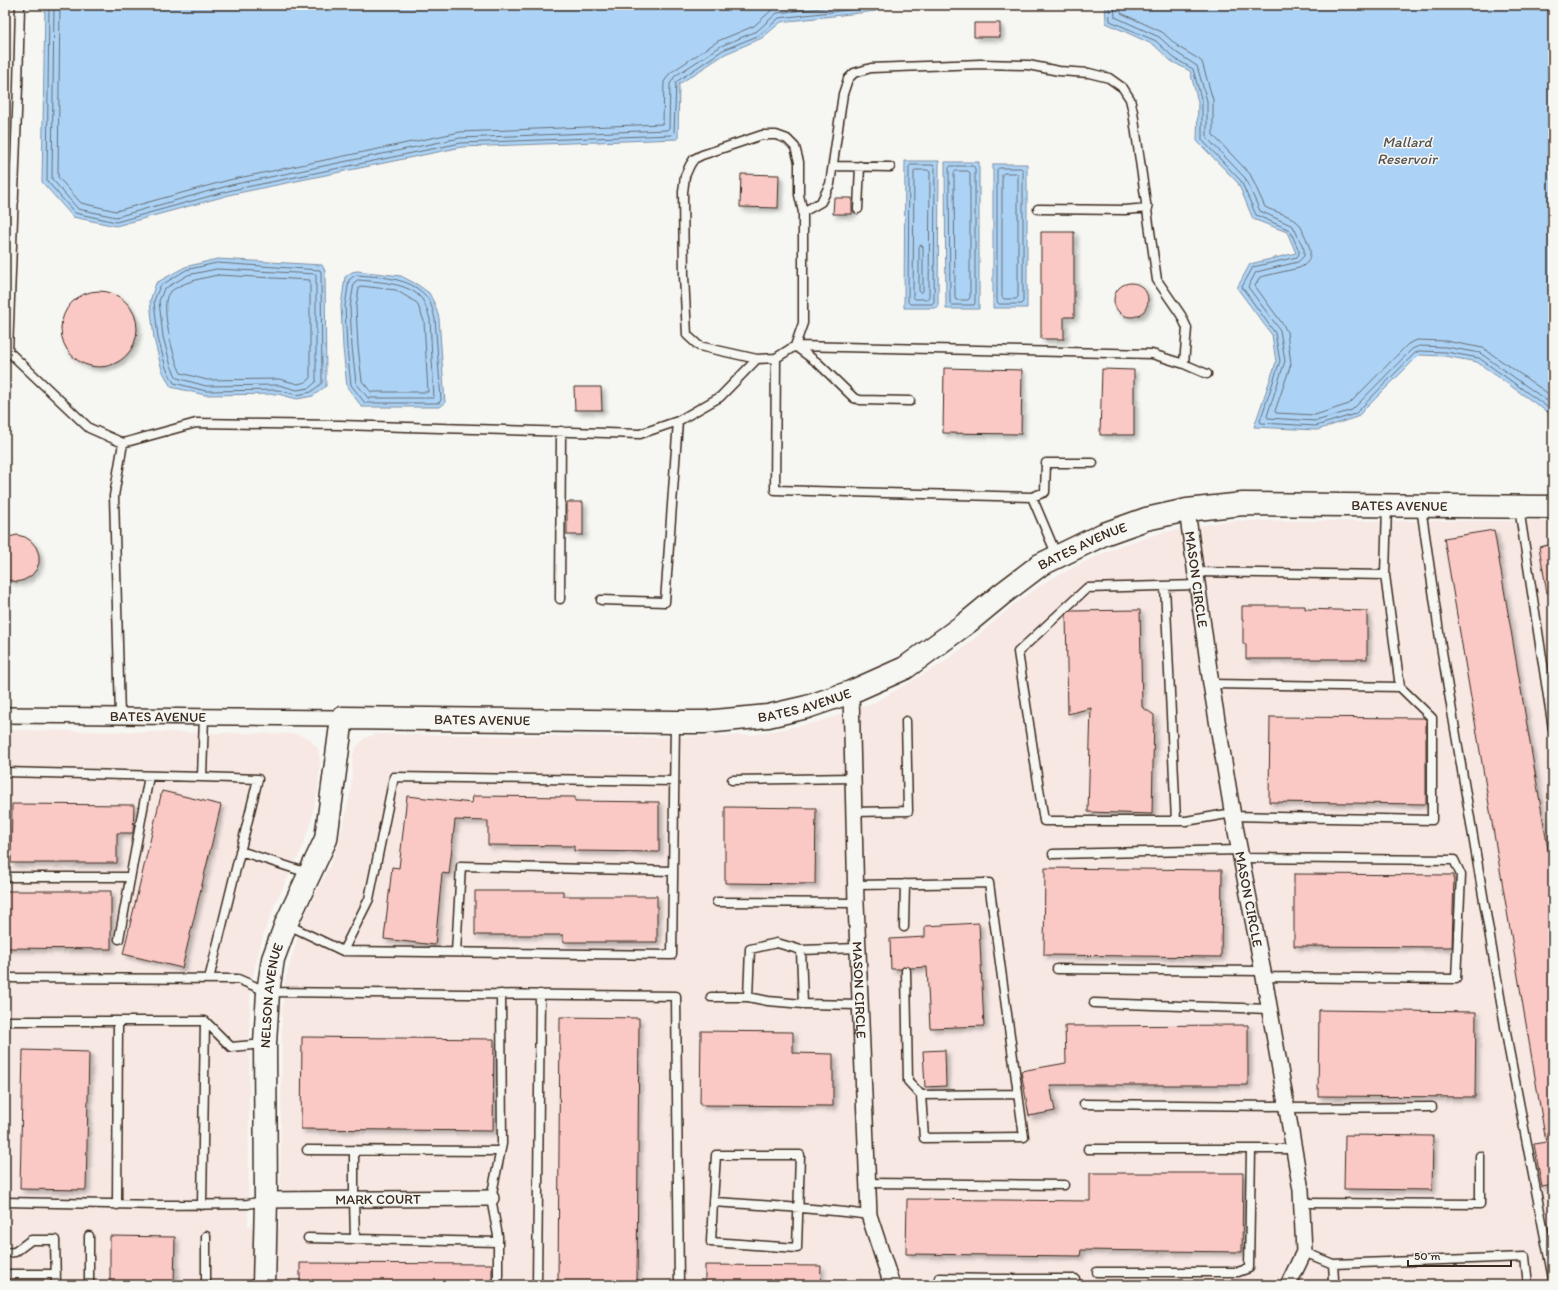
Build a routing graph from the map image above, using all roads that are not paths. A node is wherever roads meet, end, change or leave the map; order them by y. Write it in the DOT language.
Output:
graph roads {
  1 [pos="20,5"];
  2 [pos="832,166"];
  3 [pos="860,166"];
  4 [pos="890,167"];
  5 [pos="5,188"];
  6 [pos="14,201"];
  7 [pos="1148,208"];
  8 [pos="858,209"];
  9 [pos="1038,209"];
  10 [pos="804,212"];
  11 [pos="795,346"];
  12 [pos="776,358"];
  13 [pos="758,359"];
  14 [pos="1184,364"];
  15 [pos="1207,374"];
  16 [pos="910,401"];
  17 [pos="678,421"];
  18 [pos="561,431"];
  19 [pos="123,443"];
  20 [pos="1093,463"];
  21 [pos="1032,497"];
  22 [pos="1387,506"];
  23 [pos="1421,506"];
  24 [pos="1519,507"];
  25 [pos="1553,507"];
  26 [pos="1187,510"];
  27 [pos="1058,557"];
  28 [pos="1385,575"];
  29 [pos="1196,578"];
  30 [pos="1166,586"];
  31 [pos="560,599"];
  32 [pos="601,600"];
  33 [pos="1211,684"];
  34 [pos="1400,687"];
  35 [pos="851,692"];
  36 [pos="5,715"];
  37 [pos="120,716"];
  38 [pos="204,717"];
  39 [pos="342,718"];
  40 [pos="906,721"];
  41 [pos="675,722"];
  42 [pos="1553,729"];
  43 [pos="5,772"];
  44 [pos="149,776"];
  45 [pos="202,777"];
  46 [pos="852,778"];
  47 [pos="732,780"];
  48 [pos="674,781"];
  49 [pos="853,812"];
  50 [pos="1233,815"];
  51 [pos="1176,821"];
  52 [pos="240,851"];
  53 [pos="1053,854"];
  54 [pos="1240,854"];
  55 [pos="673,871"];
  56 [pos="310,874"];
  57 [pos="5,877"];
  58 [pos="130,877"];
  59 [pos="905,884"];
  60 [pos="855,885"];
  61 [pos="717,902"];
  62 [pos="856,904"];
  63 [pos="286,924"];
  64 [pos="904,927"];
  65 [pos="119,938"];
  66 [pos="858,948"];
  67 [pos="801,950"];
  68 [pos="343,951"];
  69 [pos="456,952"];
  70 [pos="1057,969"];
  71 [pos="906,971"];
  72 [pos="1264,974"];
  73 [pos="5,978"];
  74 [pos="209,979"];
  75 [pos="268,992"];
  76 [pos="501,994"];
  77 [pos="540,994"];
  78 [pos="711,997"];
  79 [pos="748,997"];
  80 [pos="1094,1003"];
  81 [pos="803,1004"];
  82 [pos="860,1005"];
  83 [pos="1270,1009"];
  84 [pos="5,1021"];
  85 [pos="205,1021"];
  86 [pos="118,1022"];
  87 [pos="265,1044"];
  88 [pos="1018,1094"];
  89 [pos="921,1095"];
  90 [pos="1084,1104"];
  91 [pos="1287,1107"];
  92 [pos="1432,1107"];
  93 [pos="1088,1149"];
  94 [pos="1251,1149"];
  95 [pos="307,1150"];
  96 [pos="354,1150"];
  97 [pos="1294,1150"];
  98 [pos="500,1151"];
  99 [pos="1480,1156"];
  100 [pos="868,1183"];
  101 [pos="1064,1185"];
  102 [pos="491,1198"];
  103 [pos="354,1199"];
  104 [pos="266,1200"];
  105 [pos="5,1202"];
  106 [pos="713,1202"];
  107 [pos="1302,1203"];
  108 [pos="117,1205"];
  109 [pos="202,1205"];
  110 [pos="799,1207"];
  111 [pos="869,1215"];
  112 [pos="89,1236"];
  113 [pos="206,1236"];
  114 [pos="308,1238"];
  115 [pos="355,1239"];
  116 [pos="498,1242"];
  117 [pos="1304,1252"];
  118 [pos="5,1253"];
  119 [pos="1333,1264"];
  120 [pos="1097,1272"];
  121 [pos="5,1274"];
  122 [pos="56,1274"];
  123 [pos="939,1278"];
  124 [pos="1553,1279"];
  125 [pos="994,1282"];
  126 [pos="56,1285"];
  127 [pos="89,1285"];
  128 [pos="206,1285"];
  129 [pos="264,1285"];
  130 [pos="498,1285"];
  131 [pos="537,1285"];
  132 [pos="679,1285"];
  133 [pos="892,1285"];
  134 [pos="1076,1285"];
  135 [pos="1288,1285"];
  136 [pos="1331,1285"];
  137 [pos="1528,1285"];
  1 -- 6 [label="lane"];
  2 -- 3 [label="lane"];
  2 -- 7 [label="lane"];
  2 -- 10 [label="lane"];
  3 -- 4 [label="lane"];
  3 -- 8 [label="lane"];
  5 -- 6 [label="lane"];
  6 -- 19 [label="lane"];
  7 -- 9 [label="lane"];
  7 -- 14 [label="lane"];
  10 -- 11 [label="lane"];
  10 -- 13 [label="lane"];
  11 -- 12 [label="lane"];
  11 -- 14 [label="lane"];
  11 -- 16 [label="lane"];
  12 -- 13 [label="lane"];
  12 -- 21 [label="lane"];
  13 -- 17 [label="lane"];
  14 -- 15 [label="lane"];
  17 -- 18 [label="lane"];
  17 -- 32 [label="lane"];
  18 -- 19 [label="lane"];
  18 -- 31 [label="lane"];
  19 -- 37 [label="lane"];
  20 -- 21 [label="lane"];
  21 -- 27 [label="lane"];
  22 -- 23 [label="street, BATES AVENUE"];
  22 -- 26 [label="street, BATES AVENUE"];
  22 -- 28 [label="lane"];
  23 -- 24 [label="street, BATES AVENUE"];
  23 -- 124 [label="lane"];
  24 -- 25 [label="street, BATES AVENUE"];
  24 -- 42 [label="lane"];
  26 -- 27 [label="street, BATES AVENUE"];
  26 -- 29 [label="street, MASON CIRCLE"];
  27 -- 35 [label="street, BATES AVENUE"];
  28 -- 29 [label="lane"];
  28 -- 34 [label="lane"];
  29 -- 30 [label="lane"];
  29 -- 33 [label="street, MASON CIRCLE"];
  30 -- 51 [label="lane"];
  30 -- 51 [label="lane"];
  33 -- 34 [label="lane"];
  33 -- 50 [label="street, MASON CIRCLE"];
  34 -- 50 [label="lane"];
  35 -- 41 [label="street, BATES AVENUE"];
  35 -- 46 [label="street, MASON CIRCLE"];
  36 -- 37 [label="street, BATES AVENUE"];
  37 -- 38 [label="street, BATES AVENUE"];
  38 -- 39 [label="street, BATES AVENUE"];
  38 -- 45 [label="lane"];
  39 -- 41 [label="street, BATES AVENUE"];
  39 -- 56 [label="street, NELSON AVENUE"];
  40 -- 49 [label="lane"];
  41 -- 48 [label="lane"];
  43 -- 44 [label="lane"];
  44 -- 45 [label="lane"];
  44 -- 58 [label="lane"];
  45 -- 52 [label="lane"];
  46 -- 47 [label="lane"];
  46 -- 49 [label="street, MASON CIRCLE"];
  48 -- 55 [label="lane"];
  48 -- 68 [label="lane"];
  49 -- 60 [label="street, MASON CIRCLE"];
  50 -- 51 [label="lane"];
  50 -- 54 [label="street, MASON CIRCLE"];
  52 -- 56 [label="lane"];
  52 -- 74 [label="lane"];
  53 -- 54 [label="lane"];
  54 -- 72 [label="street, MASON CIRCLE"];
  54 -- 72 [label="lane"];
  55 -- 69 [label="lane"];
  55 -- 69 [label="lane"];
  56 -- 63 [label="street, NELSON AVENUE"];
  57 -- 58 [label="lane"];
  58 -- 65 [label="lane"];
  59 -- 60 [label="lane"];
  59 -- 64 [label="lane"];
  59 -- 88 [label="lane"];
  60 -- 62 [label="street, MASON CIRCLE"];
  61 -- 62 [label="lane"];
  62 -- 66 [label="street, MASON CIRCLE"];
  63 -- 68 [label="lane"];
  63 -- 75 [label="street, NELSON AVENUE"];
  66 -- 67 [label="lane"];
  66 -- 82 [label="street, MASON CIRCLE"];
  67 -- 79 [label="lane"];
  67 -- 81 [label="lane"];
  68 -- 69 [label="lane"];
  70 -- 72 [label="lane"];
  71 -- 89 [label="lane"];
  72 -- 83 [label="street, MASON CIRCLE"];
  73 -- 74 [label="lane"];
  74 -- 75 [label="lane"];
  75 -- 76 [label="lane"];
  75 -- 87 [label="street, NELSON AVENUE"];
  76 -- 77 [label="lane"];
  76 -- 98 [label="lane"];
  77 -- 131 [label="lane"];
  77 -- 132 [label="lane"];
  78 -- 79 [label="lane"];
  79 -- 81 [label="lane"];
  80 -- 83 [label="lane"];
  81 -- 82 [label="lane"];
  82 -- 100 [label="street, MASON CIRCLE"];
  83 -- 91 [label="street, MASON CIRCLE"];
  84 -- 86 [label="lane"];
  85 -- 86 [label="lane"];
  85 -- 87 [label="lane"];
  85 -- 109 [label="lane"];
  86 -- 108 [label="lane"];
  87 -- 104 [label="street, NELSON AVENUE"];
  88 -- 89 [label="lane"];
  88 -- 89 [label="lane"];
  90 -- 91 [label="lane"];
  91 -- 92 [label="lane"];
  91 -- 97 [label="street, MASON CIRCLE"];
  93 -- 94 [label="lane"];
  94 -- 97 [label="lane"];
  94 -- 120 [label="lane"];
  95 -- 96 [label="lane"];
  96 -- 98 [label="lane"];
  96 -- 103 [label="lane"];
  97 -- 107 [label="street, MASON CIRCLE"];
  98 -- 102 [label="lane"];
  99 -- 107 [label="lane"];
  100 -- 101 [label="lane"];
  100 -- 111 [label="street, MASON CIRCLE"];
  102 -- 103 [label="street, MARK COURT"];
  102 -- 116 [label="lane"];
  103 -- 104 [label="street, MARK COURT"];
  103 -- 115 [label="lane"];
  104 -- 109 [label="lane"];
  104 -- 129 [label="street, NELSON AVENUE"];
  105 -- 108 [label="lane"];
  106 -- 110 [label="lane"];
  106 -- 110 [label="lane"];
  106 -- 110 [label="lane"];
  107 -- 117 [label="street, MASON CIRCLE"];
  108 -- 109 [label="lane"];
  110 -- 111 [label="lane"];
  111 -- 133 [label="street, MASON CIRCLE"];
  112 -- 127 [label="lane"];
  113 -- 128 [label="lane"];
  114 -- 115 [label="lane"];
  115 -- 116 [label="lane"];
  116 -- 130 [label="lane"];
  117 -- 119 [label="lane"];
  117 -- 135 [label="street, MASON CIRCLE"];
  118 -- 122 [label="lane"];
  119 -- 136 [label="lane"];
  119 -- 137 [label="lane"];
  121 -- 122 [label="lane"];
  122 -- 126 [label="lane"];
  123 -- 125 [label="lane"];
  125 -- 134 [label="lane"];
}
